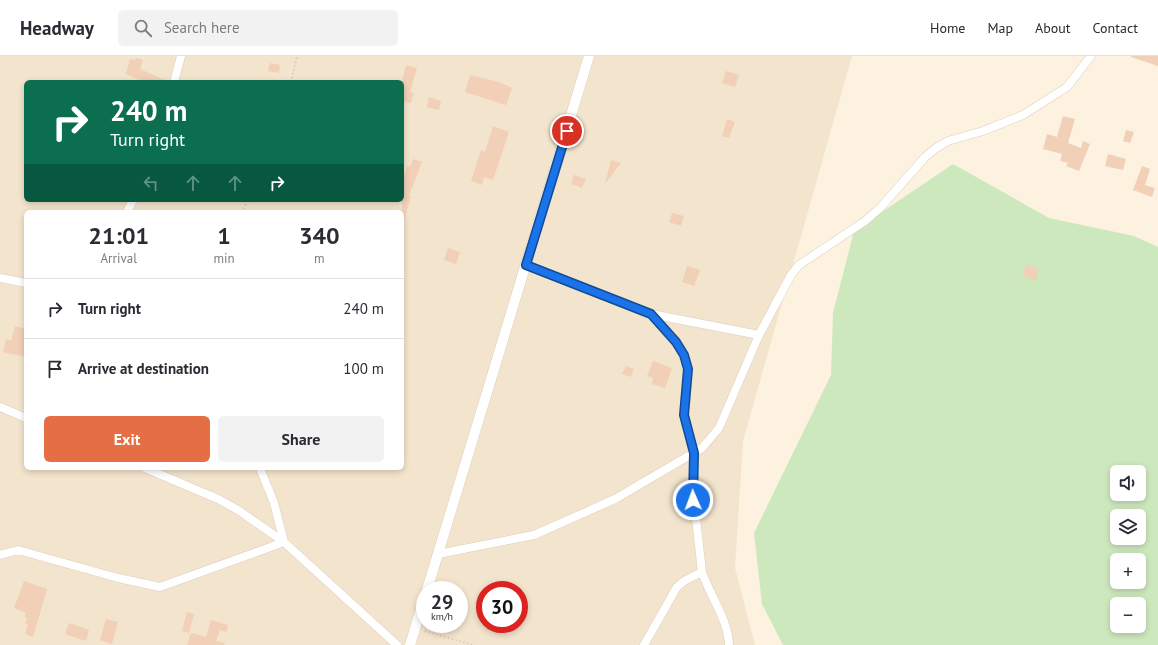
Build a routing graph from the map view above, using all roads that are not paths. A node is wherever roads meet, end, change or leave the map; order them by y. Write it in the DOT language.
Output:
graph roads {
  1 [pos="181,56"];
  2 [pos="590,56"];
  3 [pos="1091,56"];
  4 [pos="175,80"];
  5 [pos="526,265"];
  6 [pos="0,278"];
  7 [pos="24,283"];
  8 [pos="651,314"];
  9 [pos="759,335"];
  10 [pos="0,407"];
  11 [pos="24,417"];
  12 [pos="694,453"];
  13 [pos="150,470"];
  14 [pos="261,470"];
  15 [pos="284,542"];
  16 [pos="438,554"];
  17 [pos="0,555"];
  18 [pos="702,572"];
  19 [pos="430,581"];
  20 [pos="416,626"];
  21 [pos="396,645"];
  22 [pos="410,645"];
  23 [pos="644,645"];
  24 [pos="729,645"];
  1 -- 4 [label="street"];
  2 -- 5 [label="street"];
  3 -- 9 [label="street"];
  5 -- 8 [label="street"];
  5 -- 16 [label="street"];
  6 -- 7 [label="street"];
  8 -- 9 [label="street"];
  8 -- 12 [label="street"];
  9 -- 12 [label="street"];
  10 -- 11 [label="street"];
  12 -- 16 [label="street"];
  12 -- 18 [label="street"];
  13 -- 15 [label="street"];
  14 -- 15 [label="street"];
  15 -- 17 [label="street"];
  15 -- 21 [label="street"];
  16 -- 19 [label="street"];
  18 -- 23 [label="street"];
  18 -- 24 [label="street"];
  20 -- 22 [label="street"];
}
